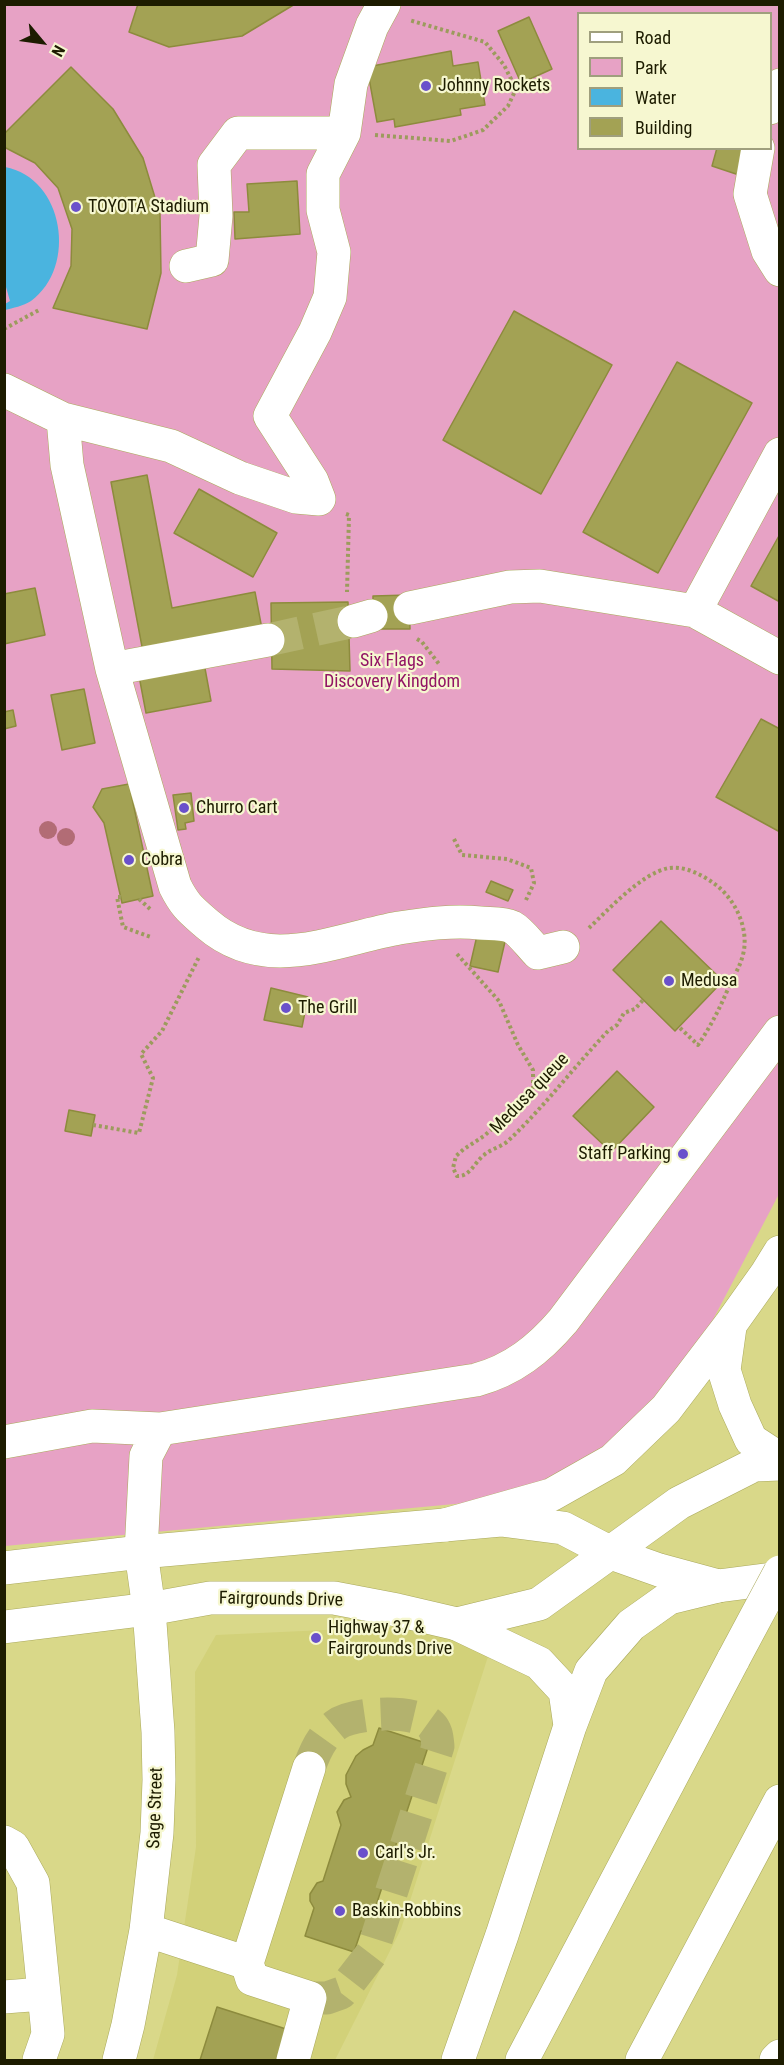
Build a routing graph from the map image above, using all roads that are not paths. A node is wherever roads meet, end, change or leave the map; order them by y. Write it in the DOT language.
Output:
graph roads {
  1 [pos="382,8"];
  2 [pos="780,85"];
  3 [pos="772,105"];
  4 [pos="345,133"];
  5 [pos="758,150"];
  6 [pos="186,266"];
  7 [pos="780,270"];
  8 [pos="4,390"];
  9 [pos="63,419"];
  10 [pos="780,454"];
  11 [pos="695,611"];
  12 [pos="411,622"];
  13 [pos="268,640"];
  14 [pos="780,658"];
  15 [pos="112,669"];
  16 [pos="562,947"];
  17 [pos="780,1032"];
  18 [pos="780,1252"];
  19 [pos="730,1325"];
  20 [pos="160,1429"];
  21 [pos="4,1442"];
  22 [pos="780,1459"];
  23 [pos="780,1464"];
  24 [pos="445,1525"];
  25 [pos="141,1552"];
  26 [pos="611,1553"];
  27 [pos="4,1568"];
  28 [pos="780,1572"];
  29 [pos="780,1578"];
  30 [pos="718,1586"];
  31 [pos="148,1609"];
  32 [pos="457,1624"];
  33 [pos="4,1627"];
  34 [pos="570,1726"];
  35 [pos="309,1767"];
  36 [pos="780,1801"];
  37 [pos="4,1842"];
  38 [pos="146,1930"];
  39 [pos="247,1963"];
  40 [pos="43,1994"];
  41 [pos="4,1997"];
  42 [pos="780,2055"];
  43 [pos="39,2061"];
  44 [pos="119,2061"];
  45 [pos="293,2061"];
  46 [pos="458,2061"];
  47 [pos="522,2061"];
  48 [pos="642,2061"];
  49 [pos="776,2061"];
  1 -- 4 [label="main road"];
  2 -- 3 [label="main road"];
  4 -- 6 [label="main road"];
  4 -- 9 [label="main road"];
  5 -- 7 [label="main road"];
  8 -- 9 [label="main road"];
  9 -- 15 [label="main road"];
  10 -- 11 [label="main road"];
  11 -- 12 [label="main road"];
  11 -- 14 [label="main road"];
  13 -- 15 [label="main road"];
  15 -- 16 [label="main road"];
  17 -- 20 [label="main road"];
  18 -- 19 [label="main road"];
  19 -- 22 [label="main road"];
  19 -- 24 [label="main road"];
  20 -- 21 [label="main road"];
  20 -- 25 [label="main road, Sage Street"];
  23 -- 26 [label="main road, Fairgrounds Drive"];
  24 -- 25 [label="main road"];
  24 -- 26 [label="main road"];
  25 -- 27 [label="main road"];
  25 -- 31 [label="main road, Sage Street"];
  26 -- 30 [label="main road"];
  26 -- 32 [label="main road, Fairgrounds Drive"];
  28 -- 47 [label="main road, bridge"];
  29 -- 30 [label="main road"];
  30 -- 34 [label="main road"];
  31 -- 32 [label="main road, Fairgrounds Drive"];
  31 -- 33 [label="main road, Fairgrounds Drive"];
  31 -- 38 [label="main road, Sage Street"];
  32 -- 34 [label="main road"];
  34 -- 46 [label="main road"];
  35 -- 39 [label="main road"];
  36 -- 48 [label="main road"];
  37 -- 40 [label="main road"];
  38 -- 39 [label="main road"];
  38 -- 44 [label="main road, Sage Street"];
  39 -- 45 [label="main road"];
  40 -- 41 [label="main road"];
  40 -- 43 [label="main road"];
  42 -- 49 [label="main road"];
}
